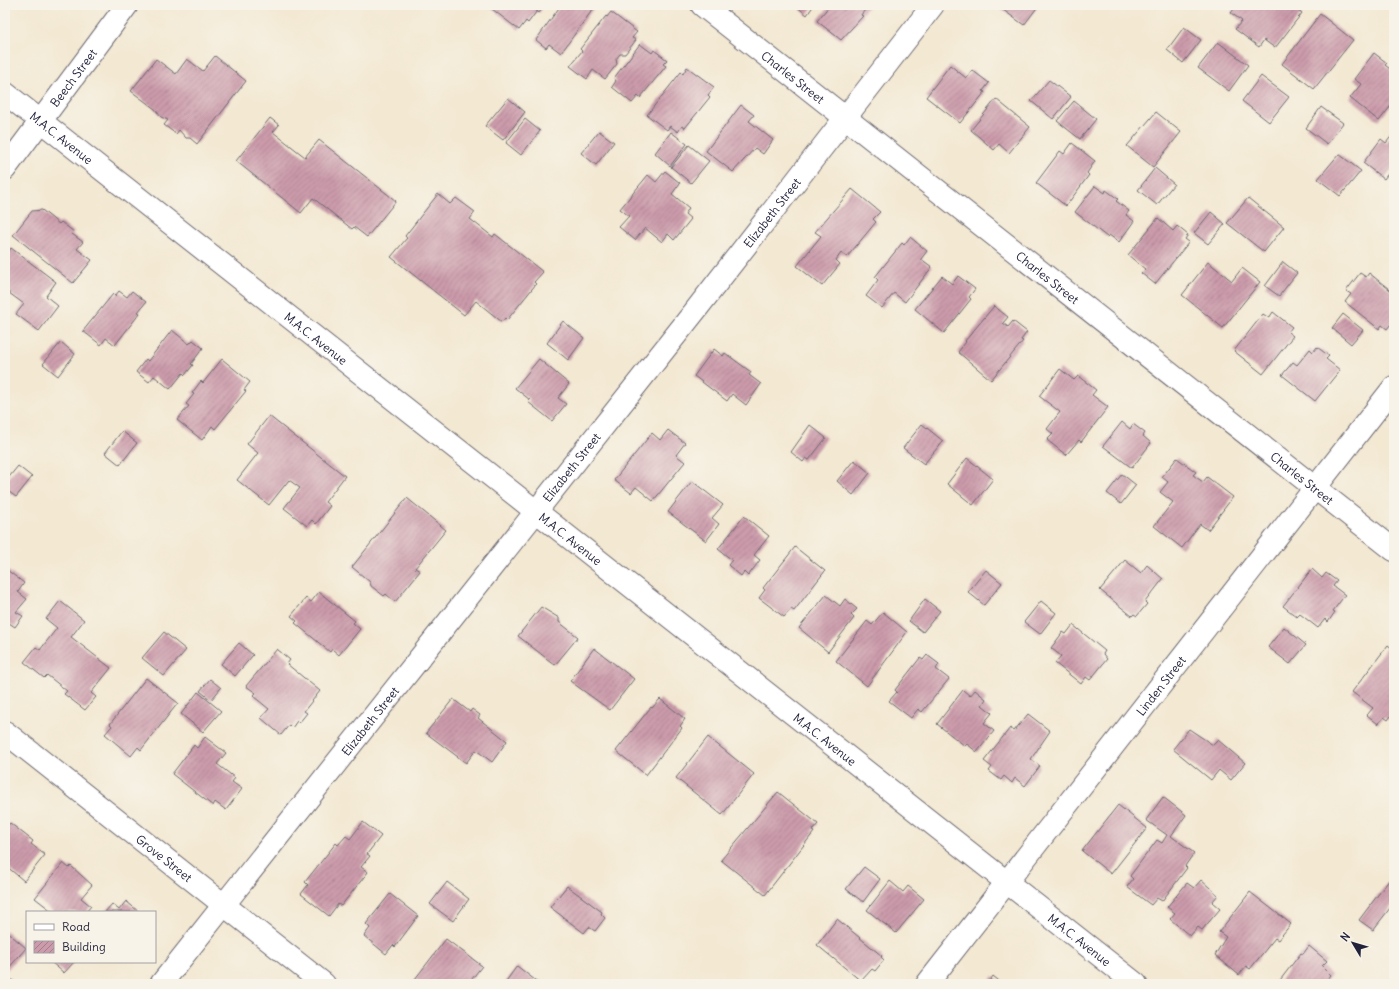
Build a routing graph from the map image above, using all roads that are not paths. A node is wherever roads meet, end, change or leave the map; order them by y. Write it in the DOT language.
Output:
graph roads {
  1 [pos="127,5"];
  2 [pos="702,5"];
  3 [pos="933,5"];
  4 [pos="5,94"];
  5 [pos="845,117"];
  6 [pos="41,122"];
  7 [pos="5,169"];
  8 [pos="1394,387"];
  9 [pos="1314,487"];
  10 [pos="536,512"];
  11 [pos="1394,550"];
  12 [pos="5,732"];
  13 [pos="1007,882"];
  14 [pos="224,905"];
  15 [pos="162,984"];
  16 [pos="324,984"];
  17 [pos="927,984"];
  18 [pos="1136,984"];
  1 -- 6 [label="street, Beech Street"];
  2 -- 5 [label="street, Charles Street"];
  3 -- 5 [label="street, Elizabeth Street"];
  4 -- 6 [label="street, M.A.C. Avenue"];
  5 -- 9 [label="street, Charles Street"];
  5 -- 10 [label="street, Elizabeth Street"];
  6 -- 7 [label="street, Beech Street"];
  6 -- 10 [label="street, M.A.C. Avenue"];
  8 -- 9 [label="street, Linden Street"];
  9 -- 11 [label="street, Charles Street"];
  9 -- 13 [label="street, Linden Street"];
  10 -- 13 [label="street, M.A.C. Avenue"];
  10 -- 14 [label="street, Elizabeth Street"];
  12 -- 14 [label="street, Grove Street"];
  13 -- 17 [label="street, Linden Street"];
  13 -- 18 [label="street, M.A.C. Avenue"];
  14 -- 15 [label="street, Elizabeth Street"];
  14 -- 16 [label="street, Grove Street"];
}
